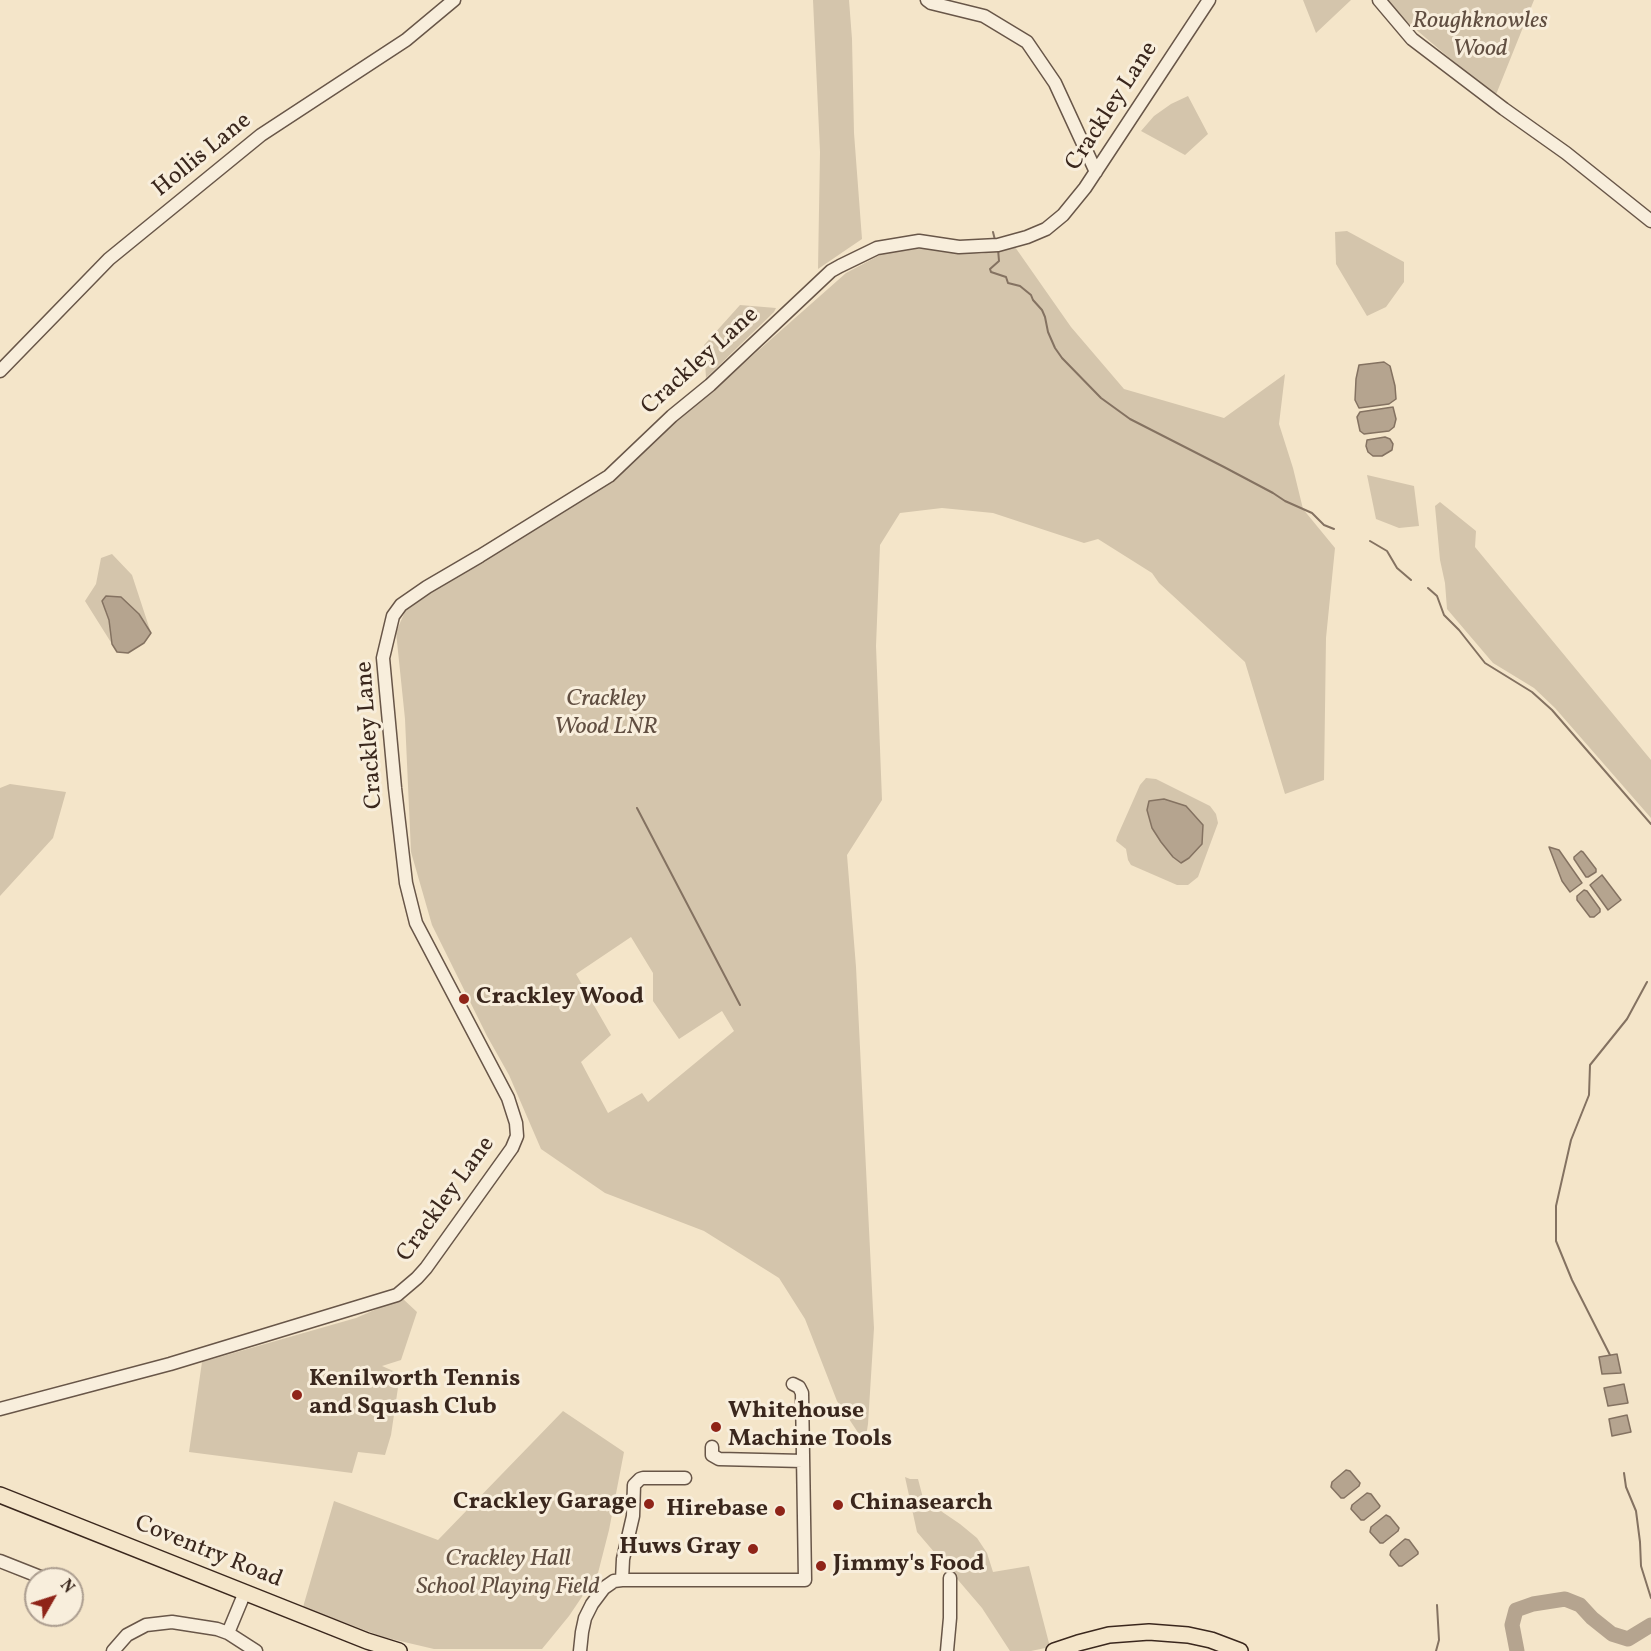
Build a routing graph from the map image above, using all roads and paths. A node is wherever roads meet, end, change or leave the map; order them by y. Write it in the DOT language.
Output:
graph roads {
  1 [pos="454,0"];
  2 [pos="927,0"];
  3 [pos="1379,0"];
  4 [pos="1208,1"];
  5 [pos="1096,172"];
  6 [pos="1651,221"];
  7 [pos="0,371"];
  8 [pos="793,1384"];
  9 [pos="0,1409"];
  10 [pos="712,1448"];
  11 [pos="803,1461"];
  12 [pos="685,1478"];
  13 [pos="0,1496"];
  14 [pos="0,1561"];
  15 [pos="24,1570"];
  16 [pos="950,1578"];
  17 [pos="622,1580"];
  18 [pos="244,1592"];
  19 [pos="228,1633"];
  20 [pos="112,1651"];
  21 [pos="256,1651"];
  22 [pos="399,1651"];
  23 [pos="580,1651"];
  24 [pos="947,1651"];
  25 [pos="1054,1651"];
  26 [pos="1240,1651"];
  1 -- 7 [label="street, Hollis Lane"];
  2 -- 5 [label="street"];
  3 -- 6 [label="street"];
  4 -- 5 [label="street, Crackley Lane"];
  5 -- 9 [label="street, Crackley Lane"];
  8 -- 11 [label="street"];
  10 -- 11 [label="street"];
  11 -- 17 [label="street"];
  12 -- 17 [label="street"];
  13 -- 18 [label="main road, Coventry Road"];
  14 -- 15 [label="street"];
  16 -- 24 [label="street"];
  17 -- 23 [label="street"];
  18 -- 19 [label="street"];
  18 -- 22 [label="main road, Coventry Road"];
  19 -- 20 [label="street"];
  19 -- 21 [label="street"];
  25 -- 26 [label="main road"];
}
